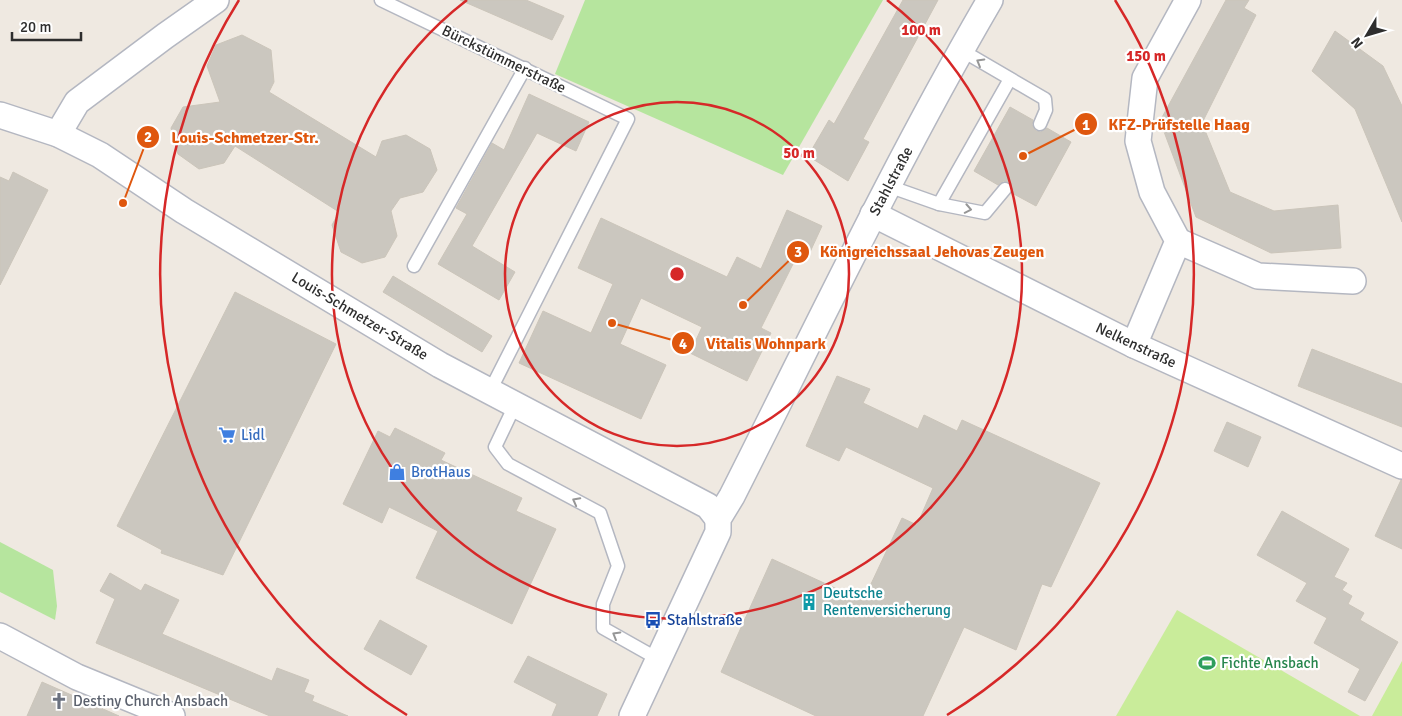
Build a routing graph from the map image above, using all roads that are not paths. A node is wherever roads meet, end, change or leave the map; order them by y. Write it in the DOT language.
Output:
graph roads {
  1 [pos="216,0"];
  2 [pos="381,0"];
  3 [pos="990,0"];
  4 [pos="1188,0"];
  5 [pos="961,50"];
  6 [pos="525,68"];
  7 [pos="1010,79"];
  8 [pos="0,115"];
  9 [pos="1040,124"];
  10 [pos="58,134"];
  11 [pos="888,186"];
  12 [pos="1005,189"];
  13 [pos="939,204"];
  14 [pos="873,214"];
  15 [pos="1178,241"];
  16 [pos="414,266"];
  17 [pos="1354,281"];
  18 [pos="1134,345"];
  19 [pos="490,391"];
  20 [pos="515,404"];
  21 [pos="1402,466"];
  22 [pos="718,519"];
  23 [pos="0,636"];
  24 [pos="658,659"];
  25 [pos="162,714"];
  26 [pos="632,716"];
  1 -- 10 [label="street"];
  2 -- 6 [label="lane, Bürckstümmerstraße"];
  3 -- 5 [label="street, Stahlstraße"];
  4 -- 15 [label="street"];
  7 -- 5 [label="lane, one-way"];
  5 -- 11 [label="street, Stahlstraße"];
  6 -- 16 [label="lane"];
  6 -- 19 [label="lane, Bürckstümmerstraße"];
  7 -- 9 [label="lane"];
  7 -- 13 [label="lane"];
  8 -- 10 [label="street, Louis-Schmetzer-Straße"];
  10 -- 19 [label="street, Louis-Schmetzer-Straße"];
  11 -- 13 [label="lane"];
  11 -- 14 [label="street, Stahlstraße"];
  13 -- 12 [label="lane, one-way"];
  14 -- 18 [label="street, Nelkenstraße"];
  14 -- 22 [label="street, Stahlstraße"];
  15 -- 17 [label="street"];
  15 -- 18 [label="street"];
  18 -- 21 [label="street, Nelkenstraße"];
  19 -- 20 [label="street, Louis-Schmetzer-Straße"];
  20 -- 22 [label="street, Louis-Schmetzer-Straße"];
  24 -- 20 [label="lane, one-way"];
  22 -- 24 [label="street, Stahlstraße"];
  23 -- 25 [label="street"];
  24 -- 26 [label="street, Stahlstraße"];
}
